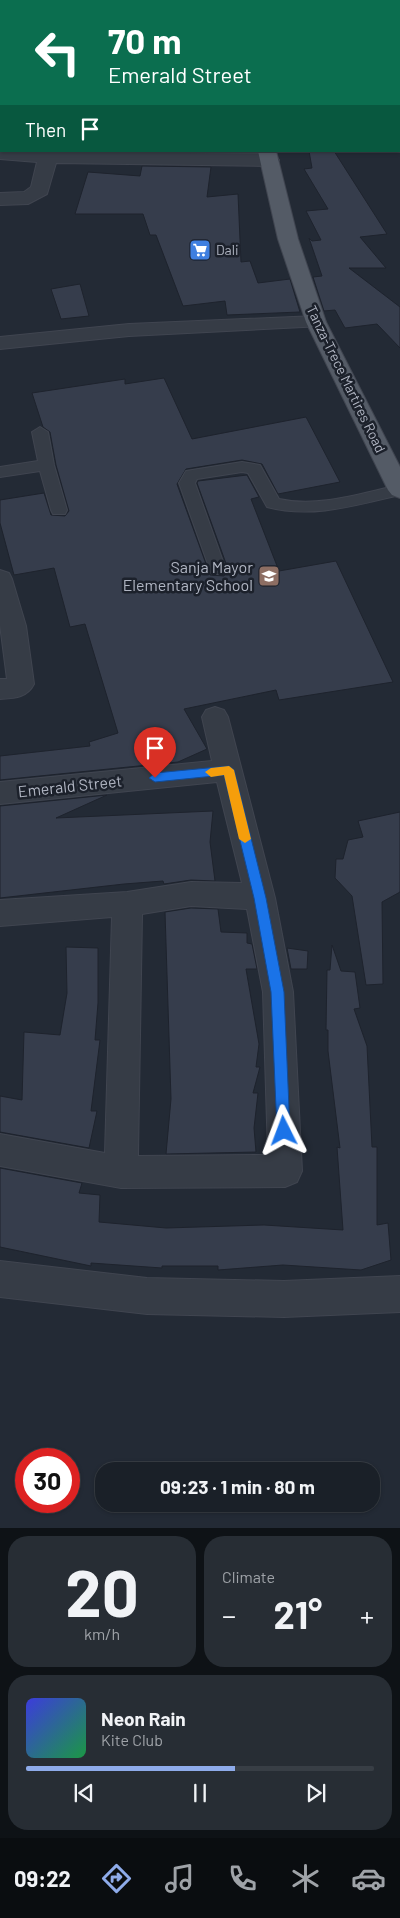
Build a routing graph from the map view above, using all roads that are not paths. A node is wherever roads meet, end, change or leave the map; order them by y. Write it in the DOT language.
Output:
graph roads {
  1 [pos="48,154"];
  2 [pos="1,155"];
  3 [pos="268,155"];
  4 [pos="0,199"];
  5 [pos="316,322"];
  6 [pos="0,343"];
  7 [pos="40,432"];
  8 [pos="46,465"];
  9 [pos="0,472"];
  10 [pos="400,490"];
  11 [pos="59,510"];
  12 [pos="218,570"];
  13 [pos="0,579"];
  14 [pos="0,689"];
  15 [pos="215,717"];
  16 [pos="229,770"];
  17 [pos="0,793"];
  18 [pos="260,898"];
  19 [pos="127,904"];
  20 [pos="0,913"];
  21 [pos="0,1150"];
  22 [pos="122,1172"];
  23 [pos="0,1279"];
  24 [pos="400,1294"];
  1 -- 2 [label="street"];
  1 -- 3 [label="street"];
  1 -- 4 [label="street"];
  3 -- 5 [label="main road, Tanza-Trece Martires Road"];
  5 -- 6 [label="street"];
  5 -- 10 [label="main road, Tanza-Trece Martires Road"];
  7 -- 8 [label="lane"];
  8 -- 9 [label="lane"];
  8 -- 11 [label="lane"];
  10 -- 12 [label="lane"];
  13 -- 14 [label="street"];
  15 -- 16 [label="street"];
  16 -- 17 [label="street, Emerald Street"];
  16 -- 18 [label="street"];
  18 -- 19 [label="street"];
  18 -- 22 [label="street"];
  19 -- 20 [label="street"];
  19 -- 22 [label="street"];
  21 -- 22 [label="street"];
  23 -- 24 [label="street"];
}
